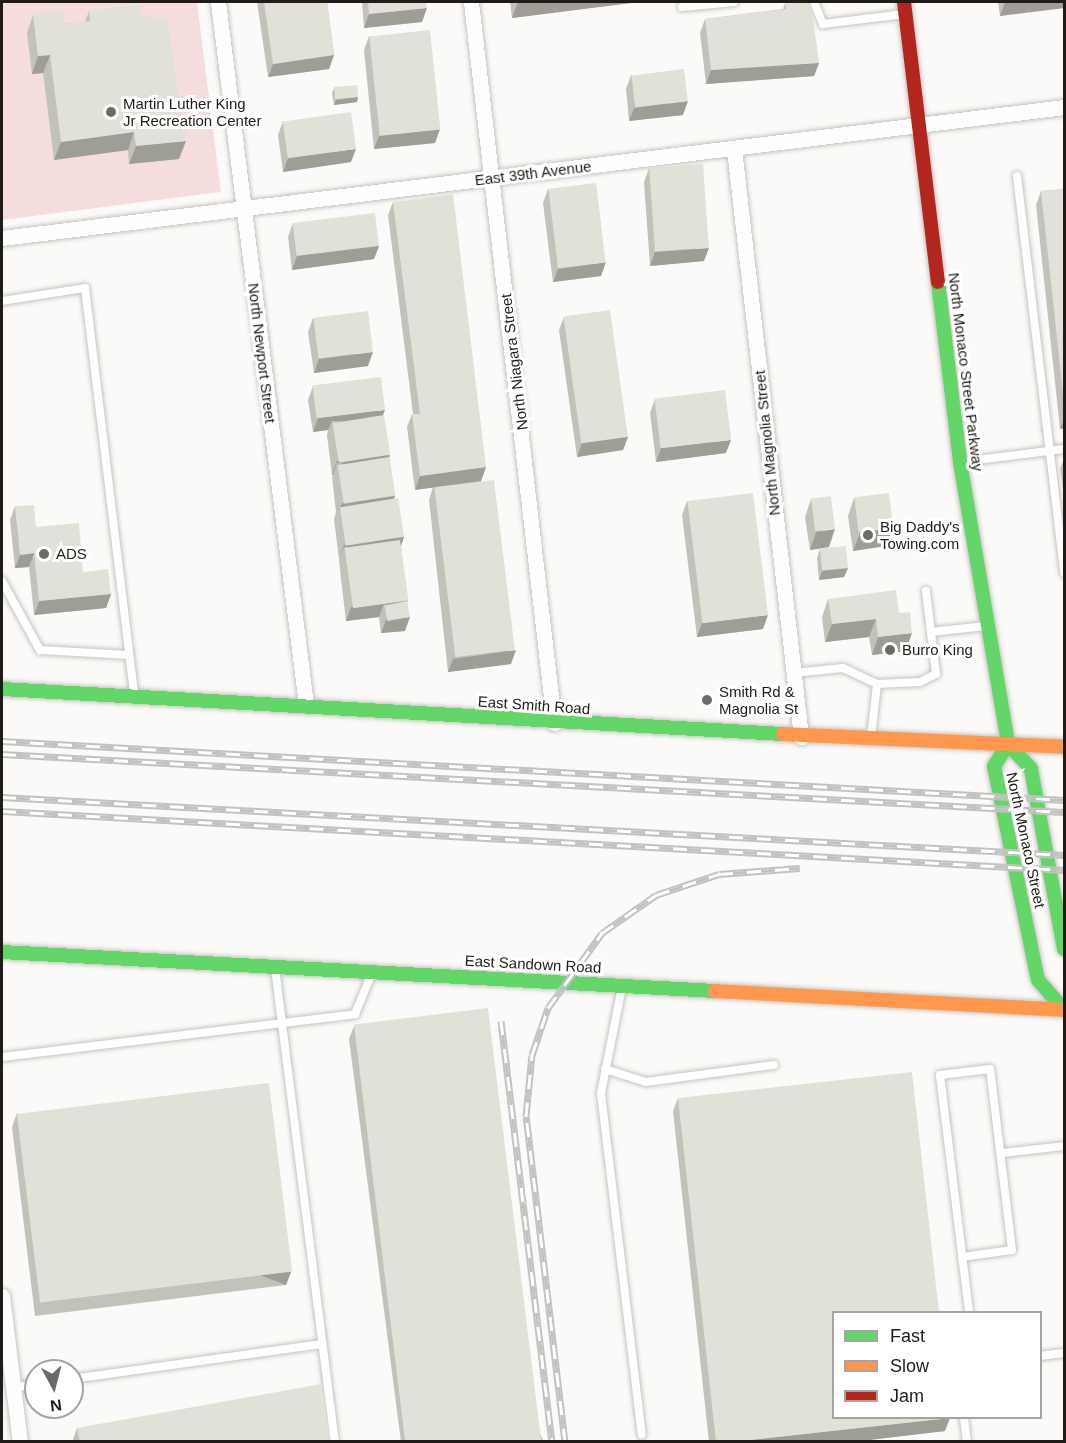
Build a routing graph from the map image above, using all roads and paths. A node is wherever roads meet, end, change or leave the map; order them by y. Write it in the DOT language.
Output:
graph roads {
  1 [pos="219,2"];
  2 [pos="471,2"];
  3 [pos="734,2"];
  4 [pos="814,2"];
  5 [pos="682,7"];
  6 [pos="905,8"];
  7 [pos="1065,107"];
  8 [pos="919,125"];
  9 [pos="734,149"];
  10 [pos="1017,176"];
  11 [pos="492,178"];
  12 [pos="243,208"];
  13 [pos="2,238"];
  14 [pos="2,301"];
  15 [pos="1065,449"];
  16 [pos="1050,451"];
  17 [pos="960,462"];
  18 [pos="1065,573"];
  19 [pos="2,581"];
  20 [pos="926,591"];
  21 [pos="986,626"];
  22 [pos="931,632"];
  23 [pos="129,655"];
  24 [pos="793,673"];
  25 [pos="877,684"];
  26 [pos="2,689"];
  27 [pos="134,696"];
  28 [pos="306,705"];
  29 [pos="554,723"];
  30 [pos="801,737"];
  31 [pos="871,739"];
  32 [pos="1008,744"];
  33 [pos="1065,747"];
  34 [pos="1065,949"];
  35 [pos="2,952"];
  36 [pos="275,967"];
  37 [pos="372,972"];
  38 [pos="622,986"];
  39 [pos="1064,1010"];
  40 [pos="285,1022"];
  41 [pos="2,1057"];
  42 [pos="774,1065"];
  43 [pos="606,1069"];
  44 [pos="1065,1146"];
  45 [pos="1002,1153"];
  46 [pos="963,1257"];
  47 [pos="2,1296"];
  48 [pos="969,1311"];
  49 [pos="322,1344"];
  50 [pos="1065,1353"];
  51 [pos="1042,1356"];
  52 [pos="84,1377"];
  53 [pos="24,1386"];
  54 [pos="13,1388"];
  55 [pos="964,1419"];
  56 [pos="642,1435"];
  57 [pos="20,1442"];
  58 [pos="335,1442"];
  59 [pos="967,1442"];
  1 -- 12 [label="street, North Newport Street"];
  2 -- 11 [label="street, North Niagara Street"];
  3 -- 5 [label="lane"];
  4 -- 6 [label="lane"];
  6 -- 8 [label="street, North Monaco Street Parkway"];
  7 -- 8 [label="street, East 39th Avenue"];
  8 -- 9 [label="street, East 39th Avenue"];
  8 -- 17 [label="street, North Monaco Street Parkway"];
  9 -- 11 [label="street, East 39th Avenue"];
  9 -- 24 [label="street, North Magnolia Street"];
  10 -- 16 [label="lane"];
  11 -- 12 [label="street, East 39th Avenue"];
  11 -- 29 [label="street, North Niagara Street"];
  12 -- 13 [label="street, East 39th Avenue"];
  12 -- 28 [label="street, North Newport Street"];
  14 -- 23 [label="lane"];
  15 -- 16 [label="lane"];
  16 -- 17 [label="lane"];
  16 -- 18 [label="lane"];
  17 -- 21 [label="street, North Monaco Street Parkway"];
  19 -- 23 [label="lane"];
  20 -- 22 [label="lane"];
  21 -- 22 [label="lane"];
  21 -- 32 [label="street, North Monaco Street Parkway"];
  22 -- 25 [label="lane"];
  23 -- 27 [label="lane"];
  24 -- 25 [label="lane"];
  24 -- 30 [label="street, North Magnolia Street"];
  25 -- 31 [label="lane"];
  26 -- 27 [label="street, East Smith Road"];
  27 -- 28 [label="street, East Smith Road"];
  28 -- 29 [label="street, East Smith Road"];
  29 -- 30 [label="street, East Smith Road"];
  30 -- 31 [label="street, East Smith Road"];
  31 -- 32 [label="street, East Smith Road"];
  32 -- 33 [label="street, East Smith Road"];
  32 -- 34 [label="street, North Monaco Street"];
  32 -- 39 [label="street, North Monaco Street"];
  35 -- 36 [label="street, East Sandown Road"];
  36 -- 37 [label="street, East Sandown Road"];
  36 -- 40 [label="lane"];
  37 -- 38 [label="street, East Sandown Road"];
  37 -- 40 [label="lane"];
  38 -- 39 [label="street, East Sandown Road"];
  38 -- 43 [label="lane"];
  40 -- 41 [label="lane"];
  40 -- 49 [label="lane"];
  42 -- 43 [label="lane"];
  43 -- 56 [label="lane"];
  44 -- 45 [label="lane"];
  45 -- 46 [label="lane"];
  45 -- 46 [label="lane"];
  46 -- 48 [label="lane"];
  47 -- 54 [label="street"];
  49 -- 52 [label="lane"];
  49 -- 58 [label="lane"];
  50 -- 51 [label="lane"];
  53 -- 54 [label="lane"];
  54 -- 57 [label="street"];
  55 -- 59 [label="lane"];
}
